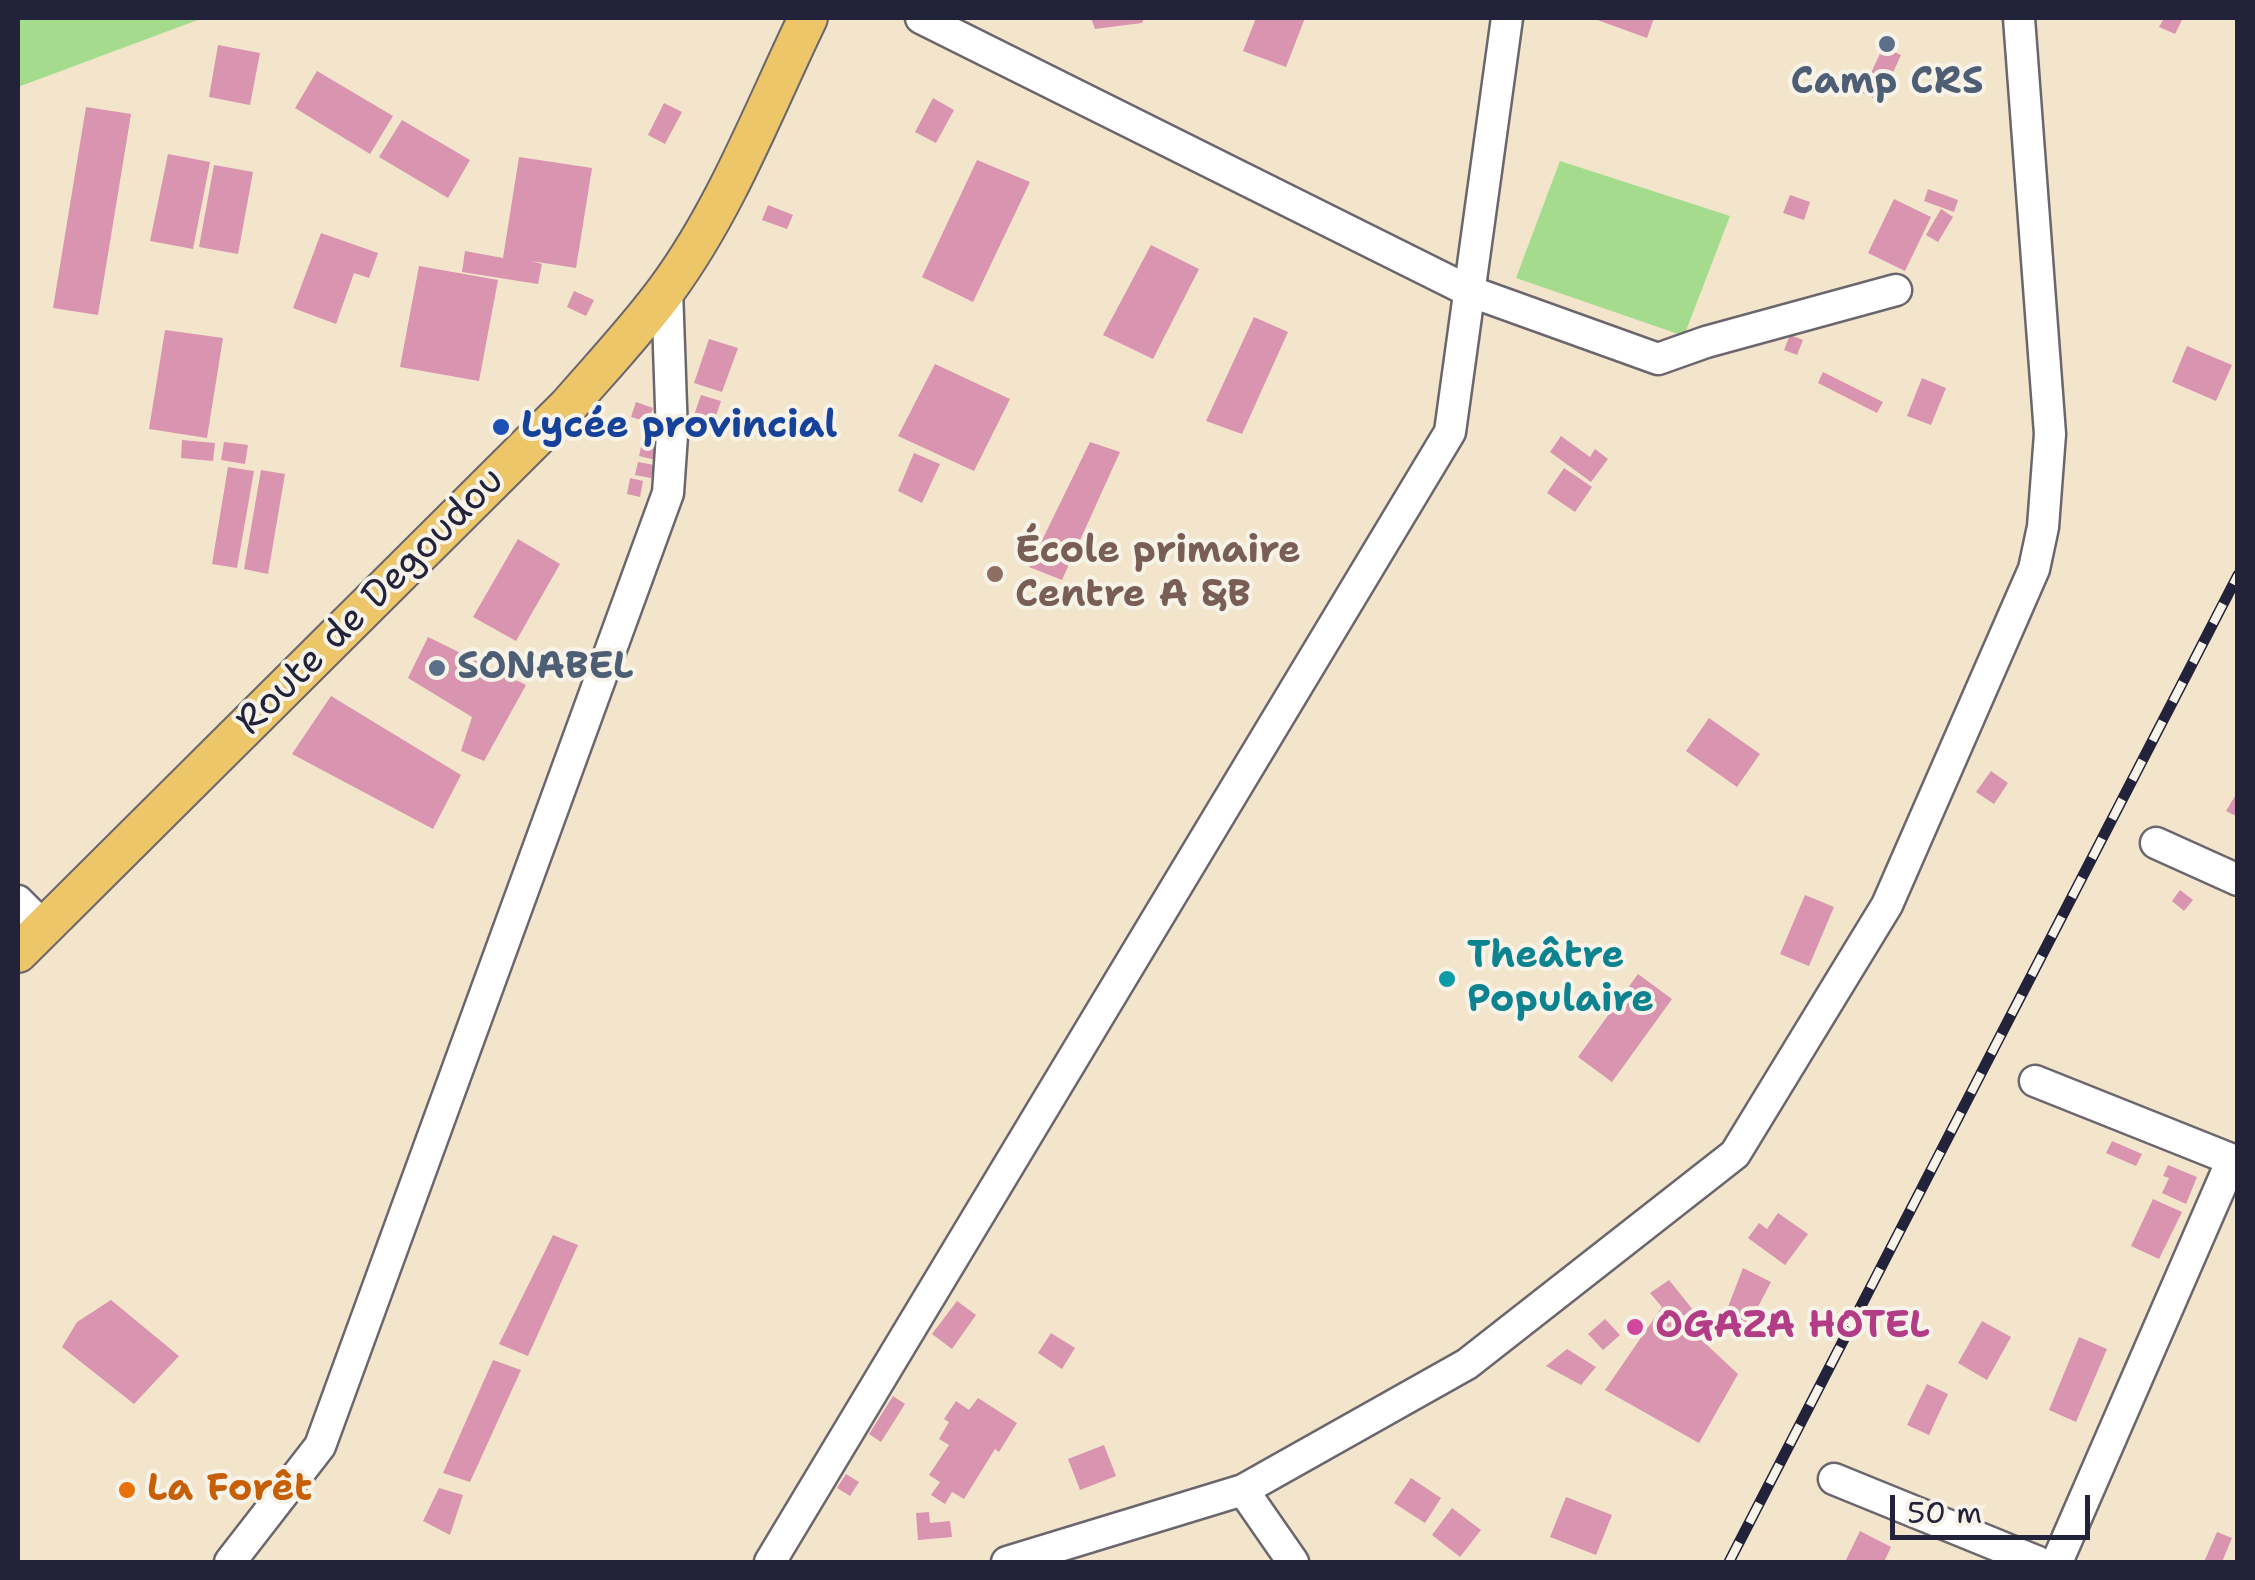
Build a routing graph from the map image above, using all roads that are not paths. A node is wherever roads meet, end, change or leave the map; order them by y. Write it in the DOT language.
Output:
graph roads {
  1 [pos="808,18"];
  2 [pos="921,18"];
  3 [pos="1508,18"];
  4 [pos="2019,18"];
  5 [pos="667,290"];
  6 [pos="1896,290"];
  7 [pos="1469,291"];
  8 [pos="2156,843"];
  9 [pos="2238,880"];
  10 [pos="26,927"];
  11 [pos="2035,1081"];
  12 [pos="2234,1161"];
  13 [pos="1834,1479"];
  14 [pos="1243,1490"];
  15 [pos="230,1562"];
  16 [pos="770,1562"];
  17 [pos="1007,1562"];
  18 [pos="1293,1562"];
  19 [pos="2038,1562"];
  20 [pos="2057,1562"];
  1 -- 5 [label="main road, Route de Degoudou"];
  2 -- 7 [label="street"];
  3 -- 7 [label="street"];
  4 -- 14 [label="street"];
  5 -- 10 [label="main road, Route de Degoudou"];
  5 -- 15 [label="street"];
  6 -- 7 [label="street"];
  7 -- 16 [label="street"];
  8 -- 9 [label="street"];
  11 -- 12 [label="street"];
  12 -- 20 [label="street"];
  13 -- 19 [label="street"];
  14 -- 17 [label="street"];
  14 -- 18 [label="street"];
}
